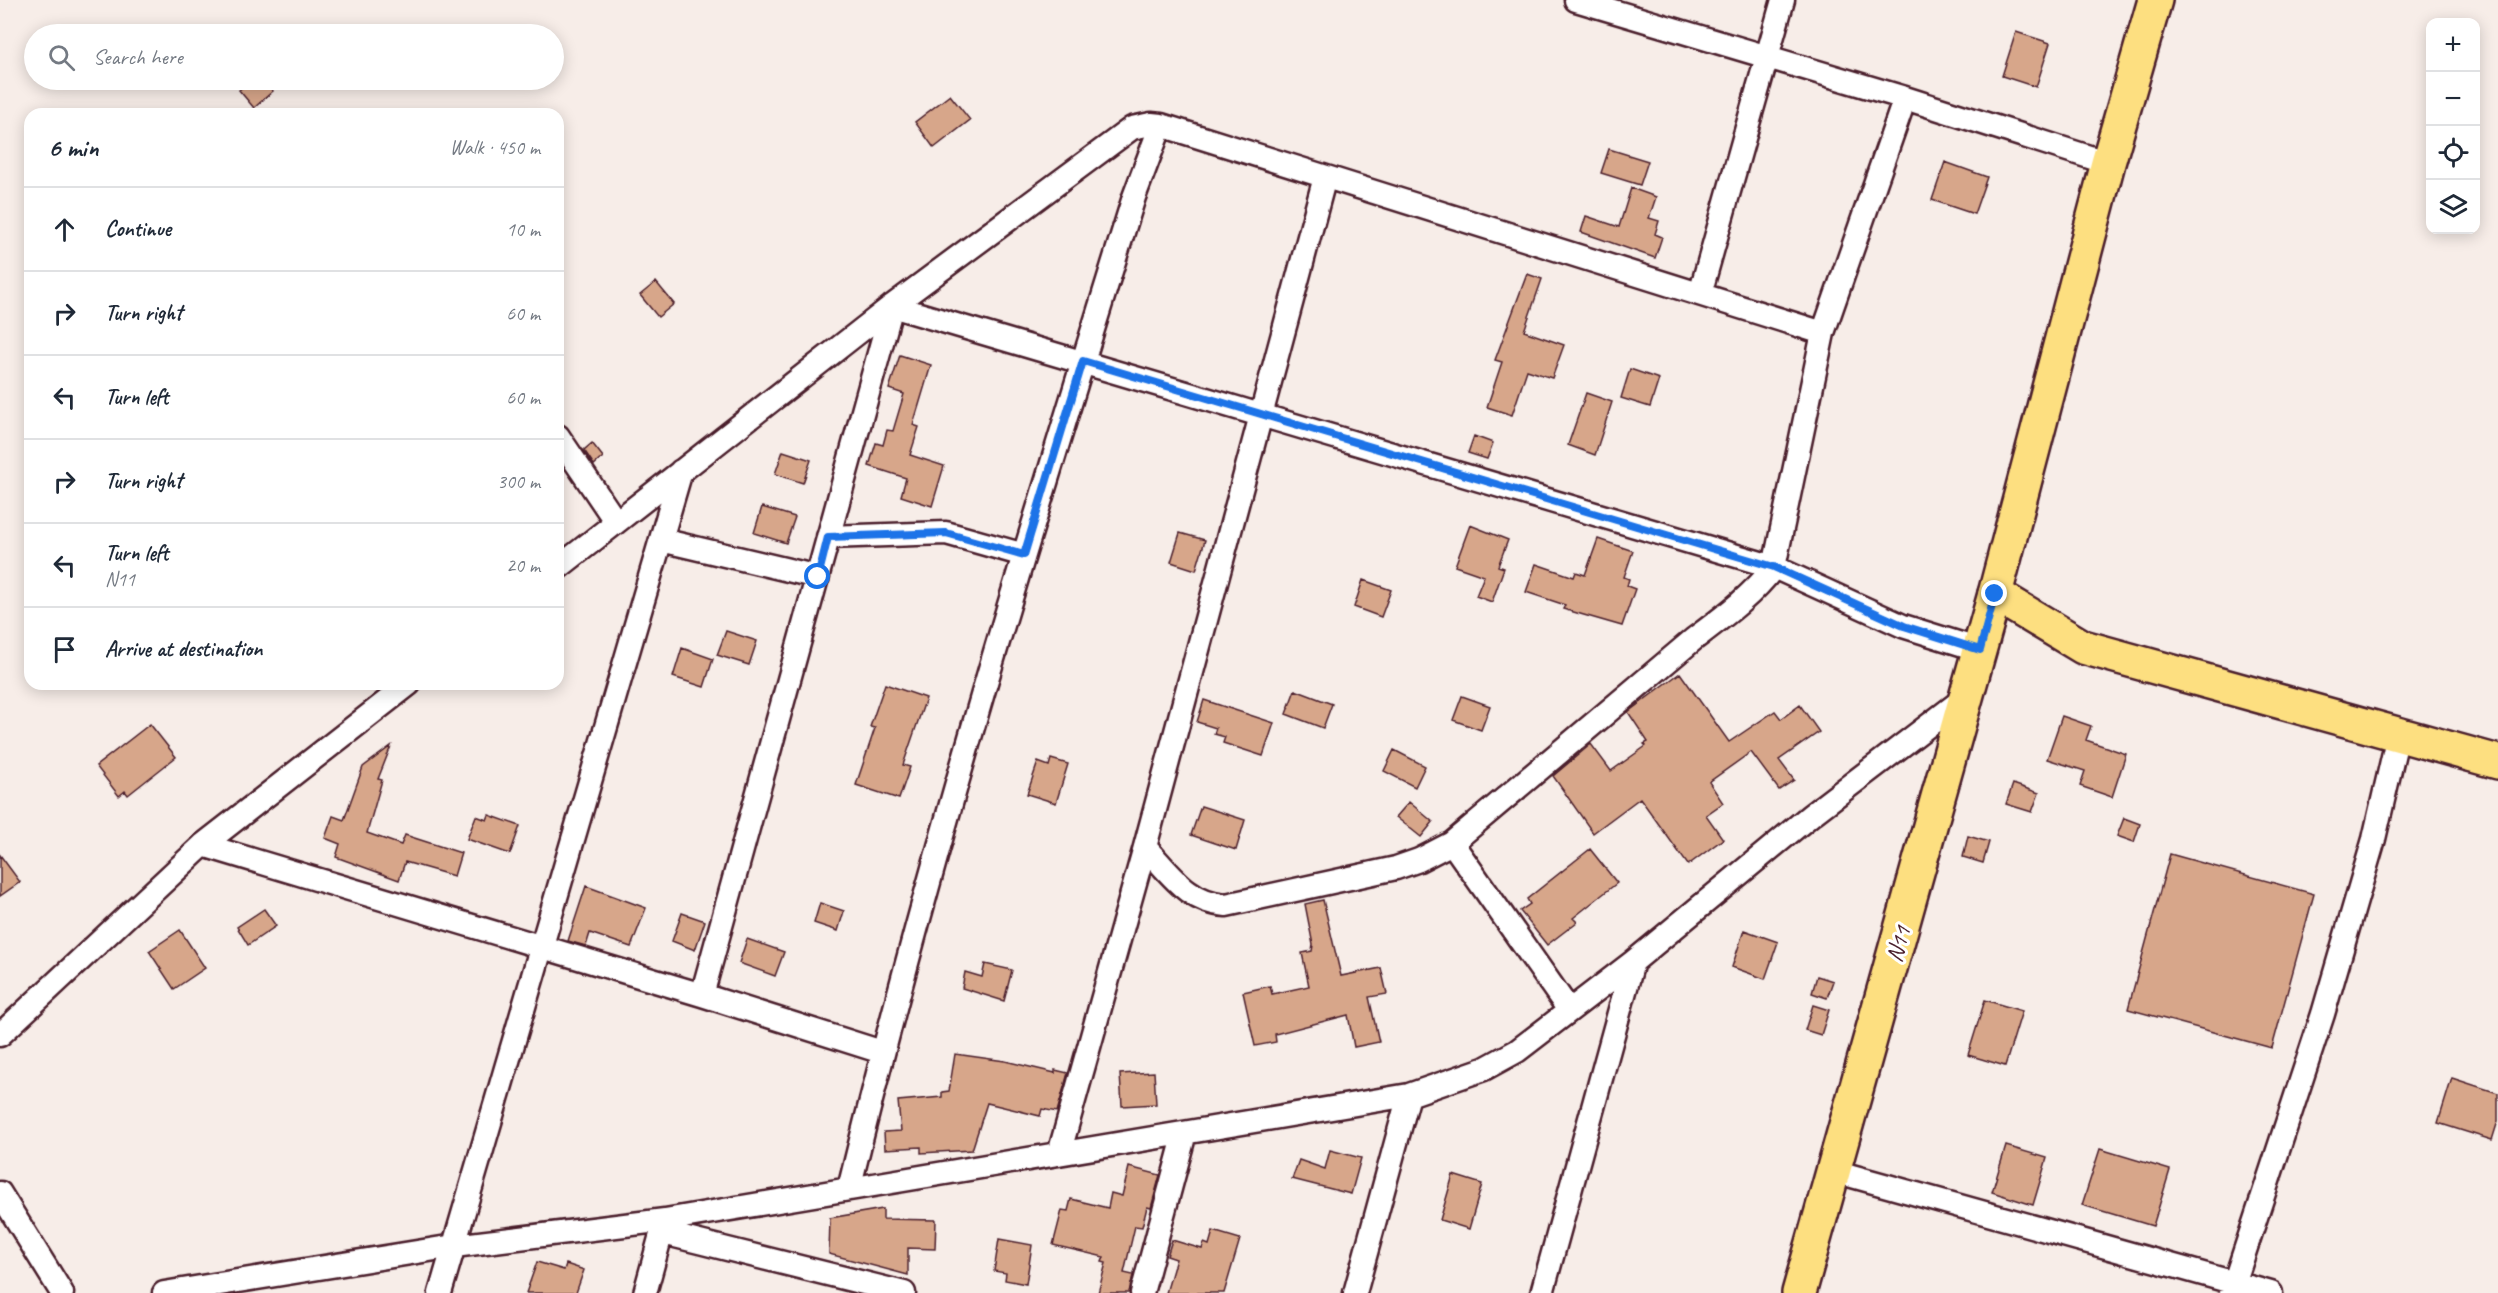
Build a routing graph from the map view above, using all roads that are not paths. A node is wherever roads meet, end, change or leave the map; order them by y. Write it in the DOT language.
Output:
graph roads {
  1 [pos="1576,0"];
  2 [pos="1783,0"];
  3 [pos="2155,0"];
  4 [pos="1767,56"];
  5 [pos="1905,98"];
  6 [pos="1161,125"];
  7 [pos="2108,164"];
  8 [pos="1325,177"];
  9 [pos="1700,294"];
  10 [pos="892,306"];
  11 [pos="1823,333"];
  12 [pos="1083,361"];
  13 [pos="1260,413"];
  14 [pos="564,445"];
  15 [pos="681,471"];
  16 [pos="616,522"];
  17 [pos="828,537"];
  18 [pos="661,540"];
  19 [pos="1024,555"];
  20 [pos="564,563"];
  21 [pos="1774,567"];
  22 [pos="818,577"];
  23 [pos="1995,594"];
  24 [pos="1980,650"];
  25 [pos="401,690"];
  26 [pos="1967,696"];
  27 [pos="2398,735"];
  28 [pos="2498,762"];
  29 [pos="1452,843"];
  30 [pos="203,845"];
  31 [pos="1145,847"];
  32 [pos="542,948"];
  33 [pos="1633,962"];
  34 [pos="702,995"];
  35 [pos="1569,1010"];
  36 [pos="0,1035"];
  37 [pos="882,1052"];
  38 [pos="1409,1095"];
  39 [pos="1185,1133"];
  40 [pos="1059,1154"];
  41 [pos="1834,1171"];
  42 [pos="849,1189"];
  43 [pos="0,1193"];
  44 [pos="664,1227"];
  45 [pos="454,1246"];
  46 [pos="239,1287"];
  47 [pos="2232,1288"];
  48 [pos="62,1293"];
  49 [pos="164,1293"];
  50 [pos="440,1293"];
  51 [pos="645,1293"];
  52 [pos="904,1293"];
  53 [pos="1142,1293"];
  54 [pos="1355,1293"];
  55 [pos="1542,1293"];
  56 [pos="1800,1293"];
  57 [pos="2271,1293"];
  1 -- 4 [label="street"];
  2 -- 4 [label="street"];
  3 -- 7 [label="main road, N11"];
  4 -- 5 [label="street"];
  4 -- 9 [label="street"];
  5 -- 7 [label="street"];
  5 -- 11 [label="street"];
  6 -- 8 [label="street"];
  6 -- 10 [label="street"];
  6 -- 12 [label="street"];
  7 -- 23 [label="main road, N11"];
  8 -- 9 [label="street"];
  8 -- 13 [label="street"];
  9 -- 11 [label="street"];
  10 -- 12 [label="street"];
  10 -- 15 [label="street"];
  10 -- 17 [label="street"];
  11 -- 21 [label="street"];
  12 -- 13 [label="street"];
  12 -- 19 [label="street"];
  13 -- 21 [label="street"];
  13 -- 31 [label="street"];
  14 -- 16 [label="street"];
  15 -- 16 [label="street"];
  15 -- 18 [label="street"];
  16 -- 20 [label="street"];
  17 -- 19 [label="street"];
  17 -- 22 [label="street"];
  18 -- 22 [label="street"];
  18 -- 32 [label="street"];
  19 -- 37 [label="street"];
  21 -- 24 [label="street"];
  21 -- 29 [label="street"];
  22 -- 34 [label="street"];
  23 -- 24 [label="main road, N11"];
  23 -- 27 [label="main road"];
  24 -- 26 [label="main road, N11"];
  25 -- 30 [label="street"];
  26 -- 33 [label="street"];
  26 -- 41 [label="main road, N11"];
  27 -- 28 [label="main road"];
  27 -- 47 [label="street"];
  29 -- 31 [label="street"];
  29 -- 35 [label="street"];
  30 -- 32 [label="street"];
  30 -- 36 [label="street"];
  31 -- 40 [label="street"];
  32 -- 34 [label="street"];
  32 -- 45 [label="street"];
  33 -- 35 [label="street"];
  33 -- 55 [label="street"];
  34 -- 37 [label="street"];
  35 -- 38 [label="street"];
  37 -- 42 [label="street"];
  38 -- 39 [label="street"];
  38 -- 54 [label="street"];
  39 -- 40 [label="street"];
  39 -- 53 [label="street"];
  40 -- 42 [label="street"];
  41 -- 47 [label="street"];
  41 -- 56 [label="main road, N11"];
  42 -- 44 [label="street"];
  43 -- 48 [label="street"];
  44 -- 45 [label="street"];
  44 -- 51 [label="street"];
  44 -- 52 [label="street"];
  45 -- 46 [label="street"];
  45 -- 50 [label="street"];
  46 -- 49 [label="street"];
  47 -- 57 [label="street"];
}
